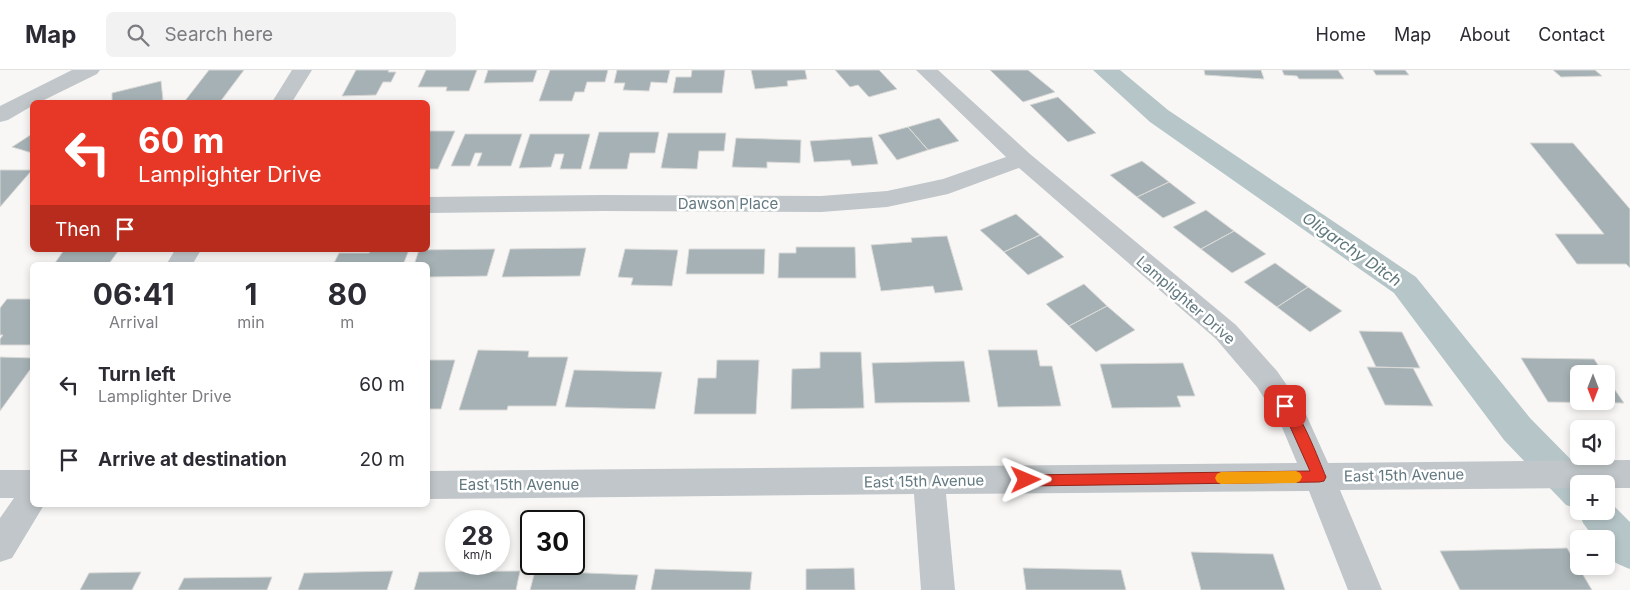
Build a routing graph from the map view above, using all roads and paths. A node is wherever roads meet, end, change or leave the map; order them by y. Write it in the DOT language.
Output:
graph roads {
  1 [pos="90,70"];
  2 [pos="302,70"];
  3 [pos="926,70"];
  4 [pos="283,100"];
  5 [pos="0,115"];
  6 [pos="1022,159"];
  7 [pos="430,205"];
  8 [pos="1630,474"];
  9 [pos="1319,477"];
  10 [pos="929,482"];
  11 [pos="0,484"];
  12 [pos="30,484"];
  13 [pos="430,485"];
  14 [pos="30,500"];
  15 [pos="0,548"];
  16 [pos="938,590"];
  17 [pos="1365,590"];
  1 -- 5 [label="street"];
  2 -- 4 [label="street"];
  3 -- 6 [label="street, Lamplighter Drive"];
  6 -- 7 [label="street, Dawson Place"];
  6 -- 9 [label="street, Lamplighter Drive"];
  8 -- 9 [label="street, East 15th Avenue"];
  9 -- 10 [label="street, East 15th Avenue"];
  9 -- 17 [label="street, Lamplighter Drive"];
  10 -- 13 [label="street, East 15th Avenue"];
  10 -- 16 [label="street"];
  11 -- 12 [label="street"];
  14 -- 15 [label="street"];
}
